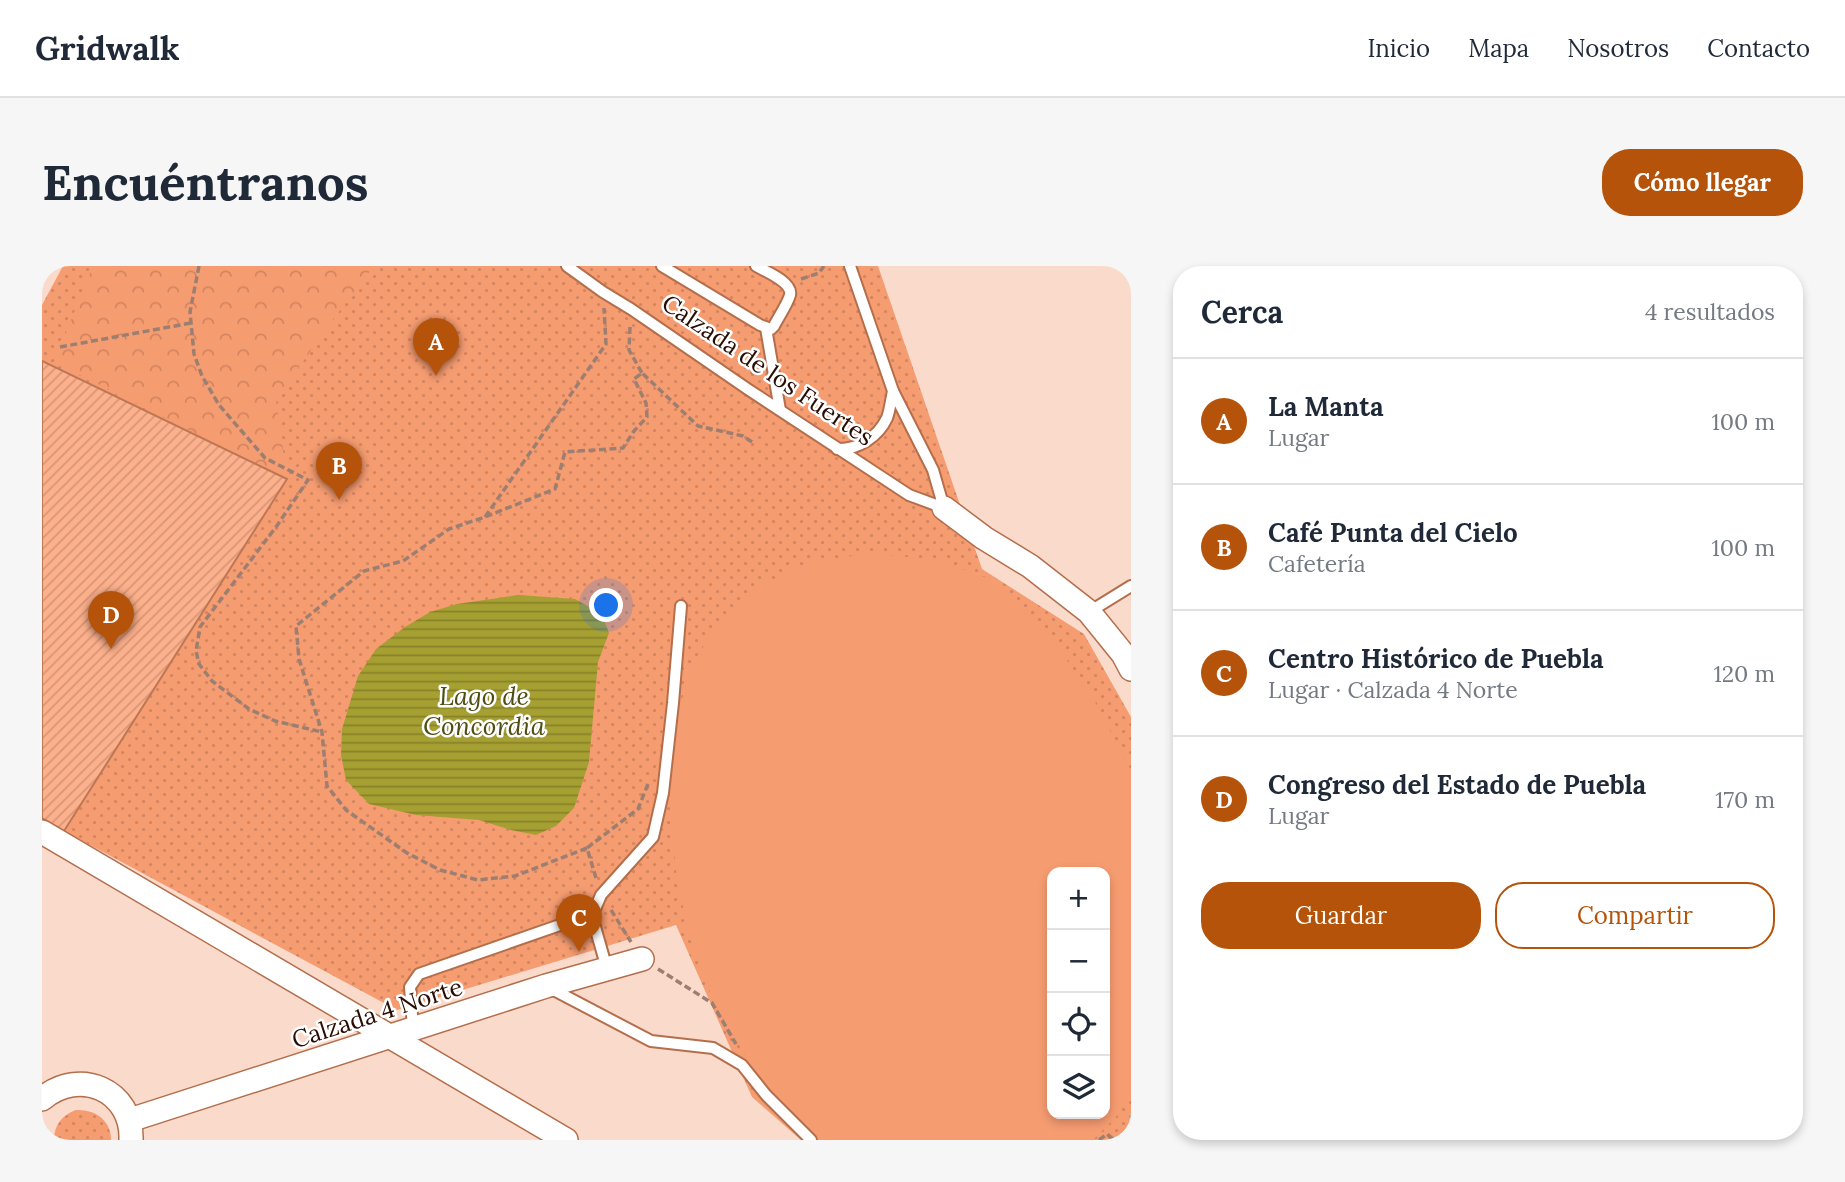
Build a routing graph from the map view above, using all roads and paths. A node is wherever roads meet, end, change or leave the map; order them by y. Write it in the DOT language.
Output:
graph roads {
  1 [pos="200,266"];
  2 [pos="567,266"];
  3 [pos="662,266"];
  4 [pos="756,266"];
  5 [pos="824,266"];
  6 [pos="850,266"];
  7 [pos="785,283"];
  8 [pos="603,292"];
  9 [pos="631,309"];
  10 [pos="191,323"];
  11 [pos="766,328"];
  12 [pos="60,347"];
  13 [pos="642,373"];
  14 [pos="893,391"];
  15 [pos="780,410"];
  16 [pos="752,442"];
  17 [pos="837,449"];
  18 [pos="944,509"];
  19 [pos="485,517"];
  20 [pos="1131,586"];
  21 [pos="681,607"];
  22 [pos="1089,612"];
  23 [pos="1131,669"];
  24 [pos="322,732"];
  25 [pos="653,775"];
  26 [pos="42,832"];
  27 [pos="587,848"];
  28 [pos="601,895"];
  29 [pos="592,916"];
  30 [pos="642,959"];
  31 [pos="607,969"];
  32 [pos="546,986"];
  33 [pos="413,1029"];
  34 [pos="390,1037"];
  35 [pos="42,1099"];
  36 [pos="131,1130"];
  37 [pos="566,1140"];
  38 [pos="811,1140"];
  39 [pos="1099,1140"];
  40 [pos="1114,1140"];
  1 -- 10 [label="path"];
  2 -- 8 [label="lane, Calzada de los Fuertes"];
  3 -- 11 [label="lane"];
  4 -- 7 [label="lane"];
  5 -- 7 [label="path"];
  6 -- 14 [label="lane, Calzada de los Fuertes"];
  7 -- 11 [label="lane"];
  8 -- 9 [label="lane, Calzada de los Fuertes"];
  8 -- 19 [label="path"];
  9 -- 13 [label="path"];
  9 -- 15 [label="lane, Calzada de los Fuertes"];
  10 -- 12 [label="path"];
  10 -- 24 [label="path"];
  11 -- 15 [label="lane"];
  13 -- 16 [label="path"];
  13 -- 19 [label="path"];
  14 -- 17 [label="lane"];
  14 -- 18 [label="lane, Calzada de los Fuertes"];
  15 -- 17 [label="lane, Calzada de los Fuertes"];
  17 -- 18 [label="lane, Calzada de los Fuertes"];
  18 -- 22 [label="street, Calzada de los Fuertes"];
  19 -- 24 [label="path"];
  20 -- 22 [label="lane"];
  21 -- 28 [label="lane"];
  22 -- 23 [label="street, Calzada de los Fuertes"];
  24 -- 27 [label="path"];
  25 -- 27 [label="path"];
  26 -- 34 [label="street"];
  27 -- 28 [label="path"];
  28 -- 29 [label="lane"];
  28 -- 30 [label="path"];
  29 -- 31 [label="lane"];
  29 -- 33 [label="lane"];
  30 -- 31 [label="street, Calzada 4 Norte"];
  31 -- 32 [label="street, Calzada 4 Norte"];
  32 -- 33 [label="street, Calzada 4 Norte"];
  32 -- 38 [label="lane"];
  33 -- 34 [label="street, Calzada 4 Norte"];
  34 -- 36 [label="street, Calzada 4 Norte"];
  34 -- 37 [label="street"];
  35 -- 36 [label="street"];
  39 -- 40 [label="path"];
}
